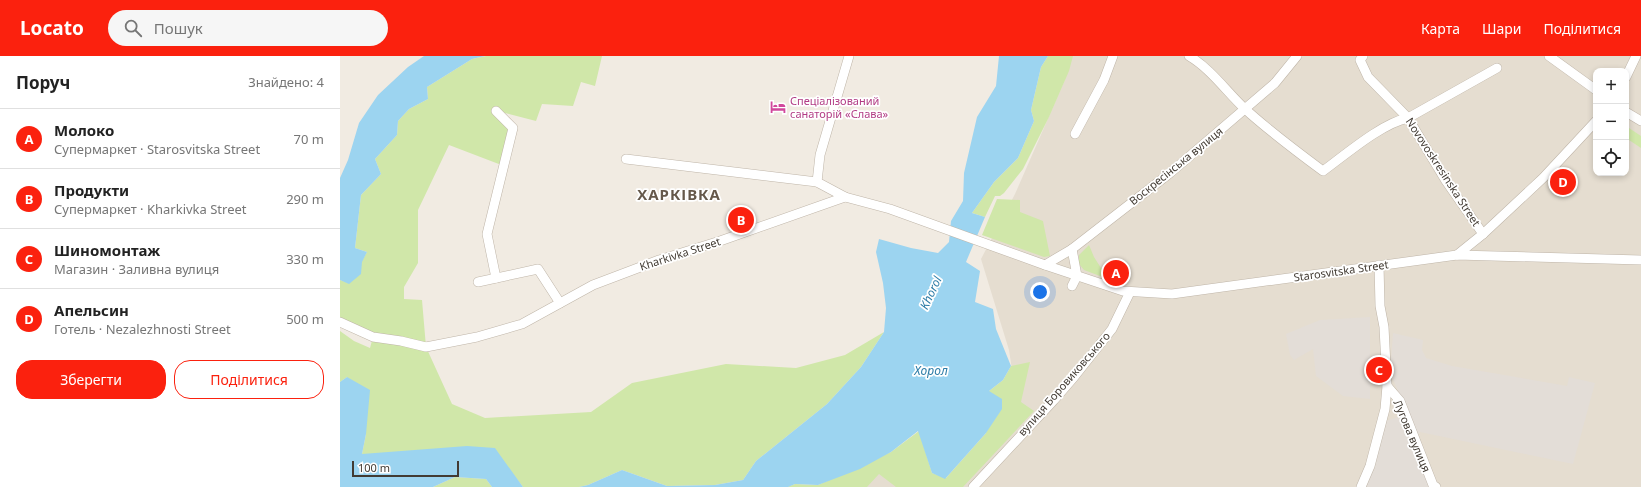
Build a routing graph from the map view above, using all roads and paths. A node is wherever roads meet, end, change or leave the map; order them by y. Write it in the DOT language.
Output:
graph roads {
  1 [pos="849,56"];
  2 [pos="1112,56"];
  3 [pos="1189,56"];
  4 [pos="1297,56"];
  5 [pos="1363,56"];
  6 [pos="1549,56"];
  7 [pos="1636,56"];
  8 [pos="1497,68"];
  9 [pos="1629,71"];
  10 [pos="1593,88"];
  11 [pos="1245,109"];
  12 [pos="496,111"];
  13 [pos="1629,114"];
  14 [pos="1408,118"];
  15 [pos="1641,121"];
  16 [pos="1593,124"];
  17 [pos="1075,134"];
  18 [pos="626,159"];
  19 [pos="817,182"];
  20 [pos="845,197"];
  21 [pos="1483,234"];
  22 [pos="1072,249"];
  23 [pos="1457,255"];
  24 [pos="1641,260"];
  25 [pos="1379,265"];
  26 [pos="1045,266"];
  27 [pos="1077,276"];
  28 [pos="496,278"];
  29 [pos="478,282"];
  30 [pos="1072,286"];
  31 [pos="1130,292"];
  32 [pos="560,303"];
  33 [pos="340,322"];
  34 [pos="1387,386"];
  35 [pos="973,487"];
  36 [pos="1361,487"];
  37 [pos="1436,487"];
  1 -- 19 [label="street"];
  2 -- 17 [label="street"];
  3 -- 11 [label="street"];
  4 -- 11 [label="street, Воскресінська вулиця"];
  5 -- 14 [label="street, Novovoskresinska Street"];
  6 -- 10 [label="street"];
  7 -- 9 [label="street"];
  8 -- 14 [label="street"];
  11 -- 14 [label="street"];
  11 -- 22 [label="street, Воскресінська вулиця"];
  12 -- 28 [label="street"];
  13 -- 15 [label="street"];
  14 -- 21 [label="street, Novovoskresinska Street"];
  16 -- 21 [label="street"];
  18 -- 19 [label="street"];
  19 -- 20 [label="street"];
  20 -- 26 [label="street"];
  20 -- 32 [label="street, Kharkivka Street"];
  21 -- 23 [label="street"];
  22 -- 26 [label="street, Воскресінська вулиця"];
  22 -- 27 [label="street"];
  23 -- 24 [label="street, Starosvitska Street"];
  23 -- 25 [label="street, Starosvitska Street"];
  25 -- 31 [label="street, Starosvitska Street"];
  25 -- 34 [label="street"];
  26 -- 27 [label="street, Starosvitska Street"];
  27 -- 30 [label="street"];
  27 -- 31 [label="street, Starosvitska Street"];
  28 -- 29 [label="street"];
  28 -- 32 [label="street"];
  31 -- 35 [label="street, вулиця Боровиковського"];
  32 -- 33 [label="street, Kharkivka Street"];
  34 -- 36 [label="street"];
  34 -- 37 [label="street, Лугова вулиця"];
}
